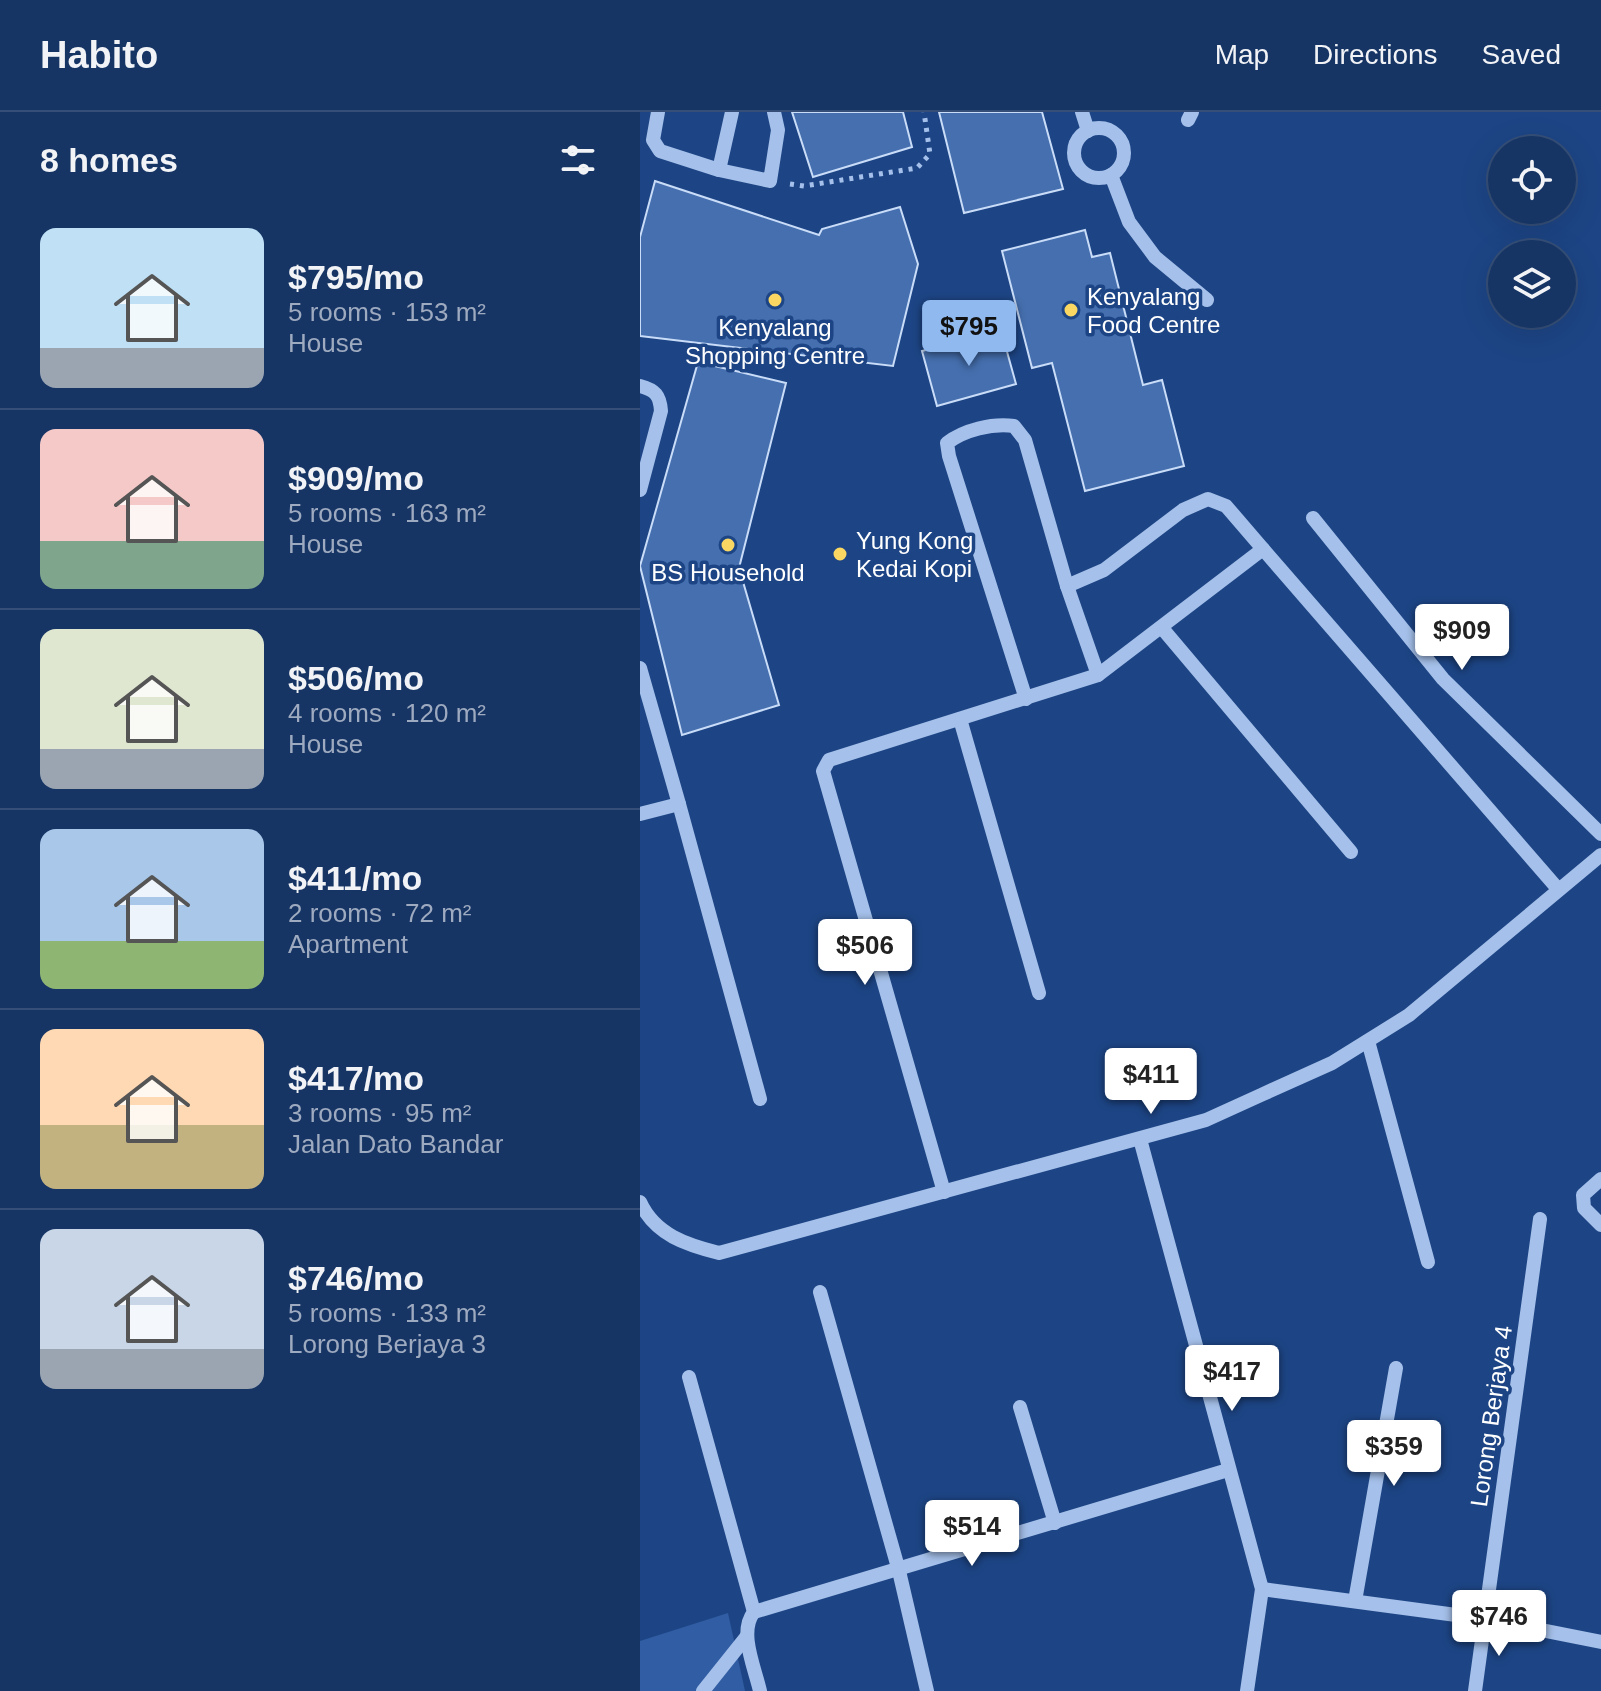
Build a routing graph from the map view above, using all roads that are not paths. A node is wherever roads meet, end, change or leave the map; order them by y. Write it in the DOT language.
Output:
graph roads {
  1 [pos="658,112"];
  2 [pos="732,112"];
  3 [pos="774,112"];
  4 [pos="1082,112"];
  5 [pos="1088,131"];
  6 [pos="719,170"];
  7 [pos="1111,175"];
  8 [pos="1207,300"];
  9 [pos="640,386"];
  10 [pos="640,490"];
  11 [pos="1313,518"];
  12 [pos="1263,549"];
  13 [pos="1067,586"];
  14 [pos="1162,628"];
  15 [pos="640,668"];
  16 [pos="1098,675"];
  17 [pos="1026,699"];
  18 [pos="960,719"];
  19 [pos="679,804"];
  20 [pos="640,814"];
  21 [pos="1601,834"];
  22 [pos="1351,852"];
  23 [pos="1601,855"];
  24 [pos="1558,889"];
  25 [pos="1039,993"];
  26 [pos="1368,1041"];
  27 [pos="760,1099"];
  28 [pos="1140,1139"];
  29 [pos="1601,1179"];
  30 [pos="944,1192"];
  31 [pos="640,1202"];
  32 [pos="1598,1218"];
  33 [pos="1540,1219"];
  34 [pos="1428,1262"];
  35 [pos="820,1292"];
  36 [pos="1396,1368"];
  37 [pos="689,1377"];
  38 [pos="1020,1407"];
  39 [pos="1228,1470"];
  40 [pos="1055,1523"];
  41 [pos="899,1571"];
  42 [pos="1262,1589"];
  43 [pos="1355,1601"];
  44 [pos="754,1612"];
  45 [pos="1486,1619"];
  46 [pos="747,1636"];
  47 [pos="1601,1642"];
  48 [pos="703,1691"];
  49 [pos="760,1691"];
  50 [pos="927,1691"];
  51 [pos="1247,1691"];
  52 [pos="1475,1691"];
  1 -- 6 [label="street"];
  2 -- 6 [label="street"];
  3 -- 6 [label="street"];
  4 -- 5 [label="street"];
  5 -- 7 [label="street"];
  5 -- 7 [label="street"];
  7 -- 8 [label="street"];
  9 -- 10 [label="street"];
  11 -- 21 [label="street"];
  12 -- 13 [label="street"];
  12 -- 14 [label="street"];
  12 -- 24 [label="street"];
  13 -- 16 [label="street"];
  13 -- 17 [label="street"];
  14 -- 16 [label="street"];
  14 -- 22 [label="street"];
  15 -- 19 [label="street"];
  16 -- 17 [label="street"];
  17 -- 18 [label="street"];
  18 -- 25 [label="street"];
  18 -- 30 [label="street"];
  19 -- 20 [label="street"];
  19 -- 27 [label="street"];
  23 -- 24 [label="street"];
  24 -- 26 [label="street"];
  26 -- 28 [label="street"];
  26 -- 34 [label="street"];
  28 -- 30 [label="street"];
  28 -- 39 [label="street"];
  29 -- 32 [label="street"];
  30 -- 31 [label="street"];
  33 -- 45 [label="street, Lorong Berjaya 4"];
  35 -- 41 [label="street"];
  36 -- 43 [label="street"];
  37 -- 44 [label="street"];
  38 -- 40 [label="street"];
  39 -- 40 [label="street"];
  39 -- 42 [label="street"];
  40 -- 41 [label="street"];
  41 -- 44 [label="street"];
  41 -- 50 [label="street"];
  42 -- 43 [label="street"];
  42 -- 51 [label="street"];
  43 -- 45 [label="street"];
  44 -- 46 [label="street"];
  45 -- 47 [label="street"];
  45 -- 52 [label="street, Lorong Berjaya 4"];
  46 -- 48 [label="street"];
  46 -- 49 [label="street"];
}
